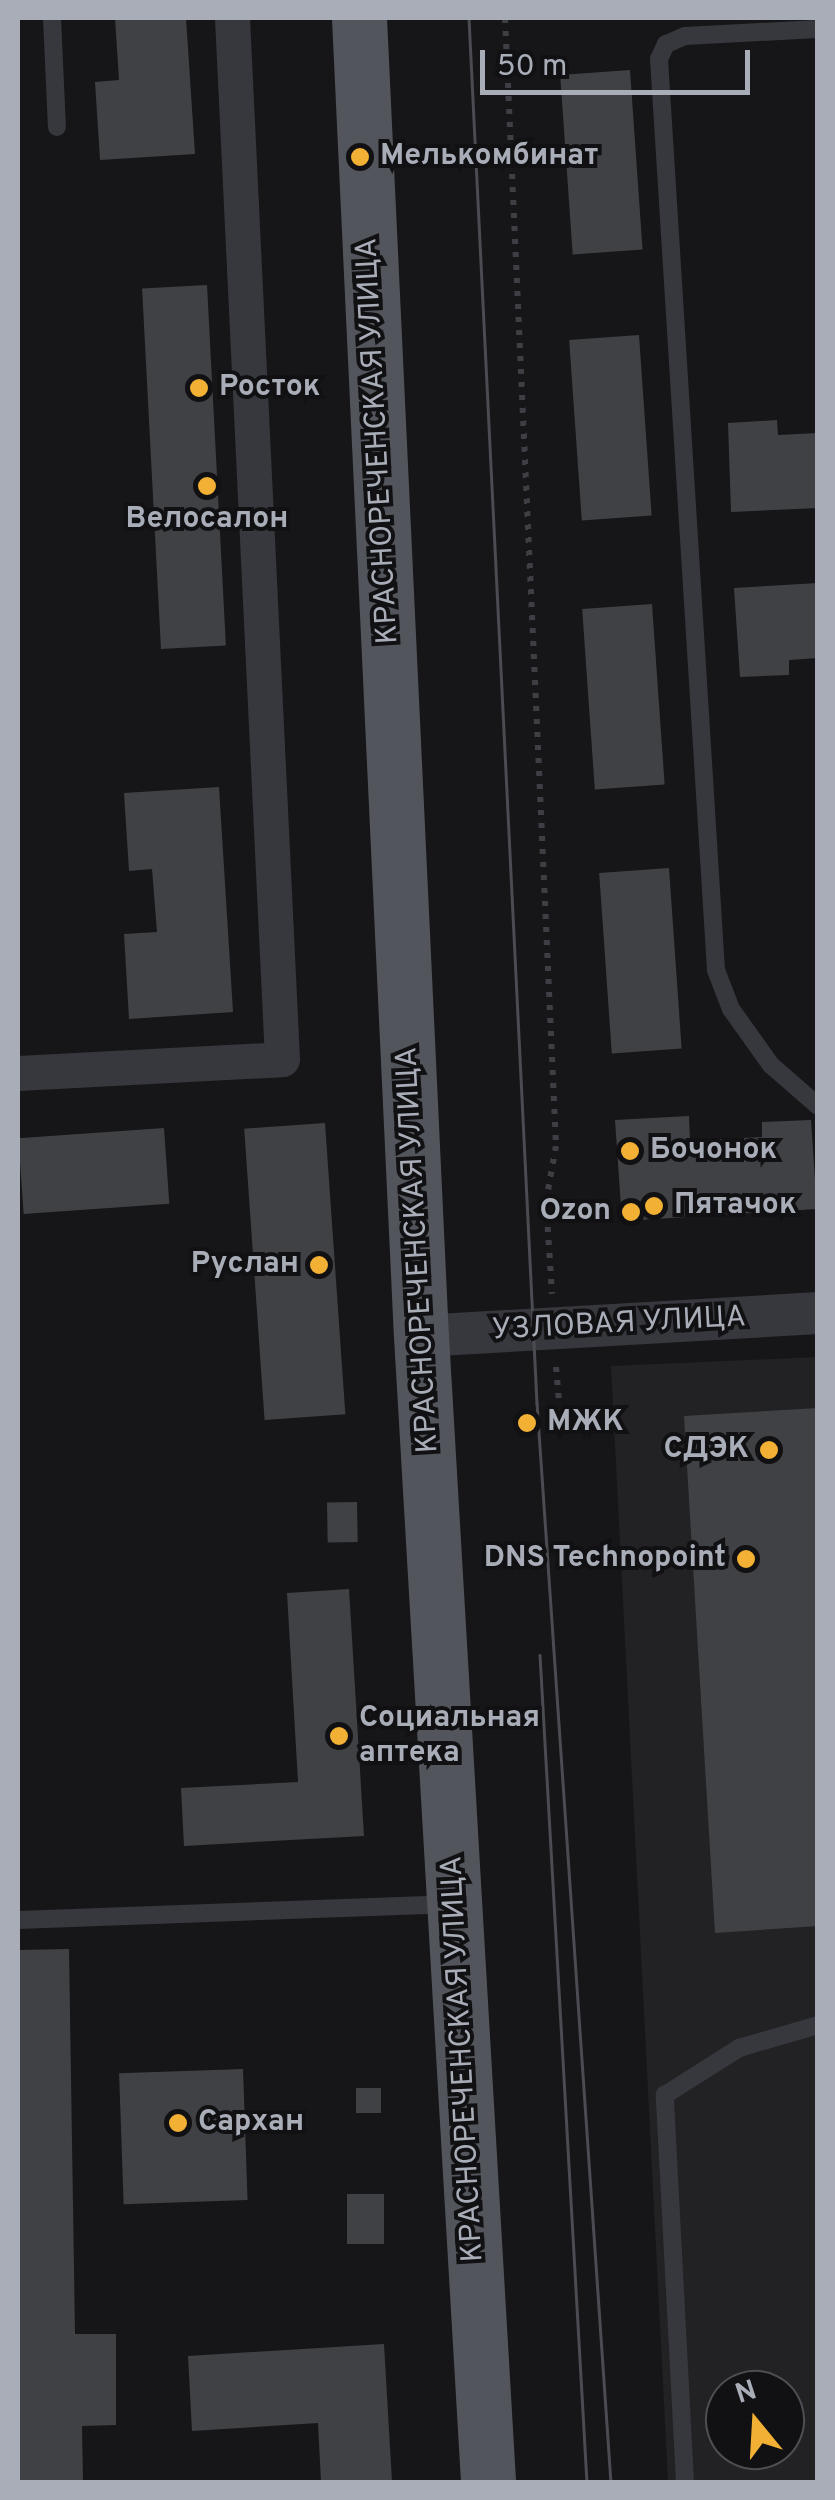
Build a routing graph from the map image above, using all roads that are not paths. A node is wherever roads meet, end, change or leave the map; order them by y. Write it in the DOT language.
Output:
graph roads {
  1 [pos="52,18"];
  2 [pos="232,18"];
  3 [pos="359,18"];
  4 [pos="818,29"];
  5 [pos="58,127"];
  6 [pos="18,1073"];
  7 [pos="818,1106"];
  8 [pos="818,1312"];
  9 [pos="421,1336"];
  10 [pos="454,1904"];
  11 [pos="18,1920"];
  12 [pos="818,2025"];
  13 [pos="488,2482"];
  14 [pos="686,2482"];
  1 -- 5 [label="lane"];
  2 -- 6 [label="street"];
  3 -- 9 [label="main road, КРАСНОРЕЧЕНСКАЯ УЛИЦА"];
  4 -- 7 [label="lane"];
  8 -- 9 [label="street, УЗЛОВАЯ УЛИЦА"];
  9 -- 10 [label="main road, КРАСНОРЕЧЕНСКАЯ УЛИЦА"];
  10 -- 11 [label="lane"];
  10 -- 13 [label="main road, КРАСНОРЕЧЕНСКАЯ УЛИЦА"];
  12 -- 14 [label="lane"];
}
